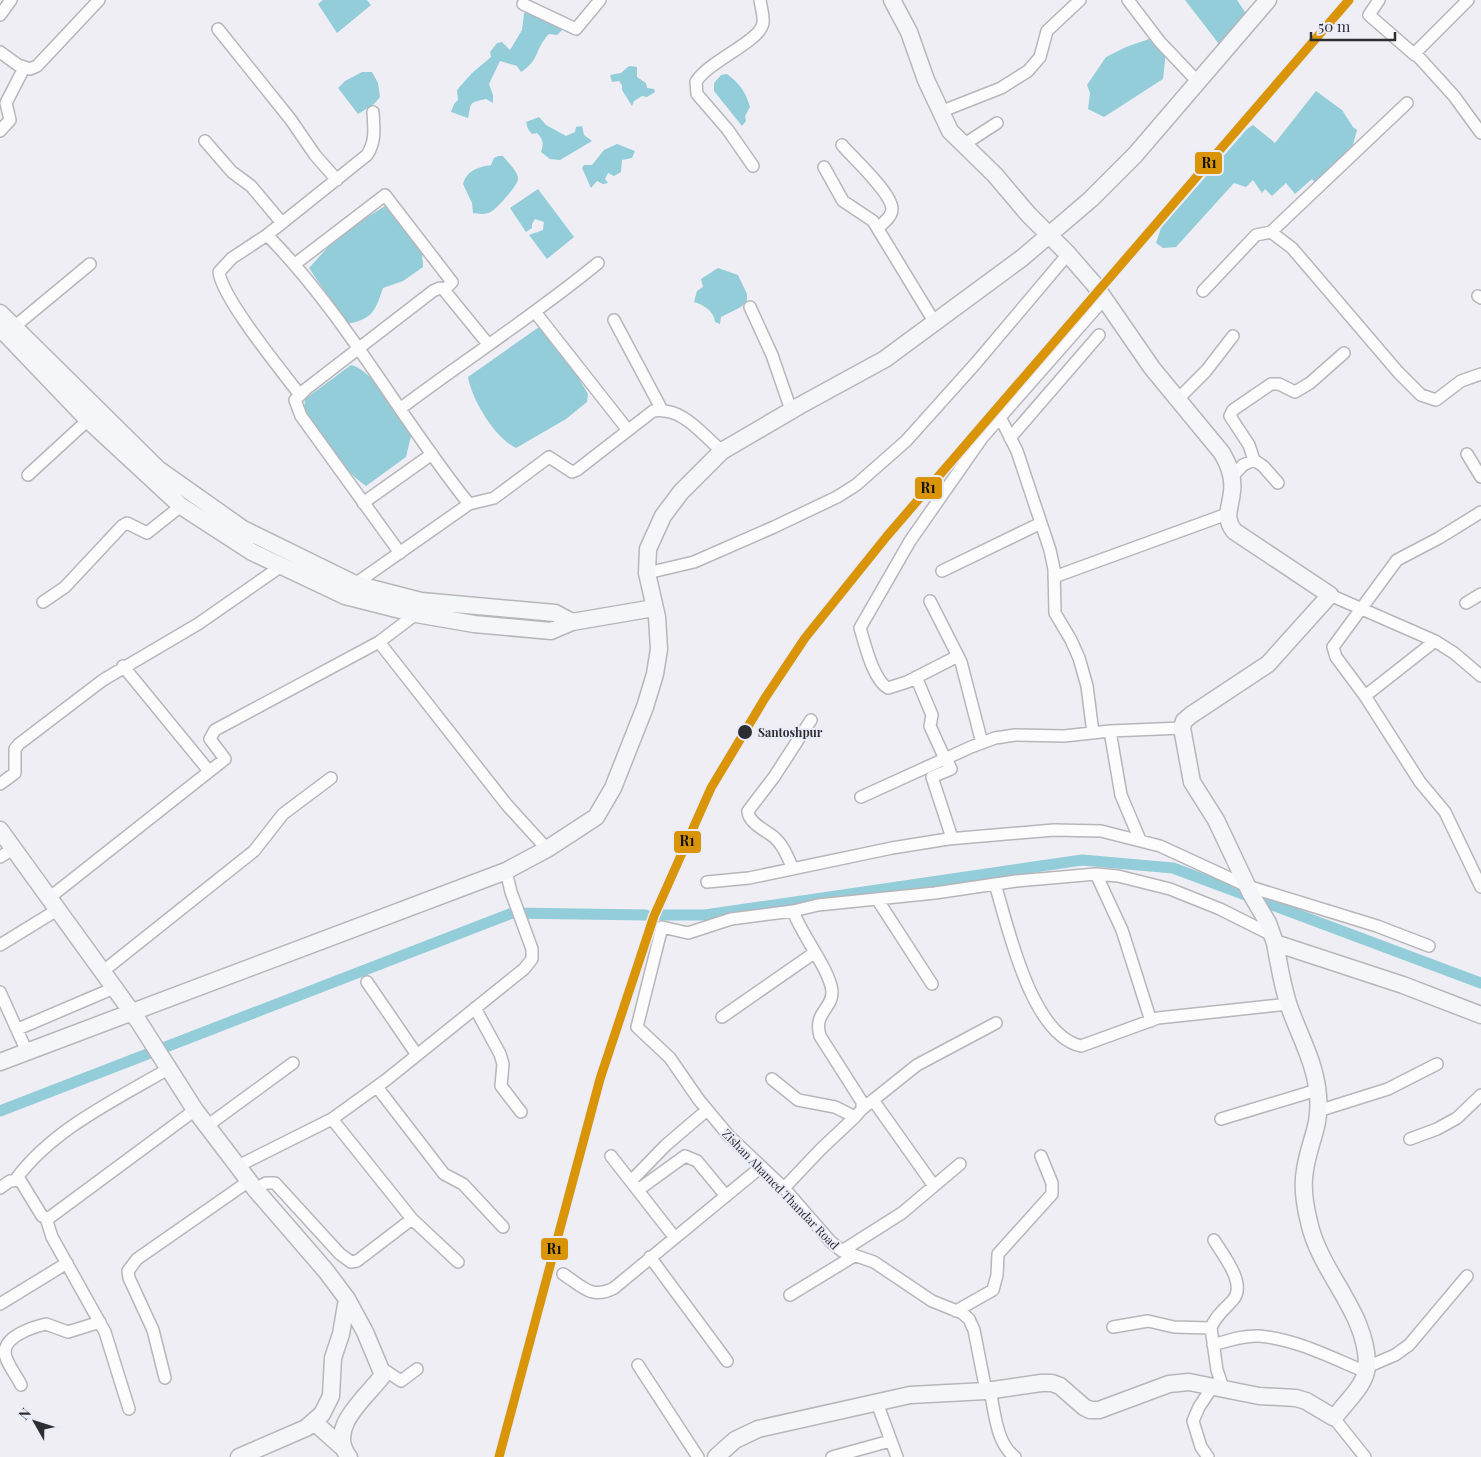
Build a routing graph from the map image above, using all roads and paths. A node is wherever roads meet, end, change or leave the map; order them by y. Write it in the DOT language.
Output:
graph roads {
  1 [pos="11,0"];
  2 [pos="100,0"];
  3 [pos="600,0"];
  4 [pos="760,0"];
  5 [pos="892,0"];
  6 [pos="1080,0"];
  7 [pos="1128,0"];
  8 [pos="1268,0"];
  9 [pos="1379,0"];
  10 [pos="1468,0"];
  11 [pos="523,4"];
  12 [pos="0,15"];
  13 [pos="218,29"];
  14 [pos="0,52"];
  15 [pos="1415,55"];
  16 [pos="24,68"];
  17 [pos="1196,81"];
  18 [pos="1408,103"];
  19 [pos="373,112"];
  20 [pos="940,112"];
  21 [pos="997,123"];
  22 [pos="0,131"];
  23 [pos="1481,133"];
  24 [pos="205,141"];
  25 [pos="842,145"];
  26 [pos="964,145"];
  27 [pos="753,166"];
  28 [pos="824,167"];
  29 [pos="337,180"];
  30 [pos="282,223"];
  31 [pos="878,228"];
  32 [pos="1271,232"];
  33 [pos="267,235"];
  34 [pos="1048,235"];
  35 [pos="1068,254"];
  36 [pos="598,263"];
  37 [pos="90,264"];
  38 [pos="295,264"];
  39 [pos="444,290"];
  40 [pos="1203,291"];
  41 [pos="1104,299"];
  42 [pos="750,307"];
  43 [pos="535,312"];
  44 [pos="0,313"];
  45 [pos="614,320"];
  46 [pos="935,323"];
  47 [pos="7,328"];
  48 [pos="1100,335"];
  49 [pos="1233,336"];
  50 [pos="488,344"];
  51 [pos="358,349"];
  52 [pos="1344,353"];
  53 [pos="1481,374"];
  54 [pos="300,395"];
  55 [pos="1179,398"];
  56 [pos="401,408"];
  57 [pos="662,410"];
  58 [pos="791,410"];
  59 [pos="1000,417"];
  60 [pos="88,420"];
  61 [pos="627,429"];
  62 [pos="1010,438"];
  63 [pos="722,451"];
  64 [pos="432,454"];
  65 [pos="1467,454"];
  66 [pos="1254,460"];
  67 [pos="28,476"];
  68 [pos="1232,476"];
  69 [pos="1481,477"];
  70 [pos="1278,483"];
  71 [pos="363,503"];
  72 [pos="469,504"];
  73 [pos="181,506"];
  74 [pos="1481,512"];
  75 [pos="1227,514"];
  76 [pos="1041,523"];
  77 [pos="400,553"];
  78 [pos="280,567"];
  79 [pos="942,571"];
  80 [pos="647,573"];
  81 [pos="1054,577"];
  82 [pos="355,584"];
  83 [pos="1481,594"];
  84 [pos="1330,595"];
  85 [pos="44,602"];
  86 [pos="930,602"];
  87 [pos="1466,603"];
  88 [pos="419,608"];
  89 [pos="654,608"];
  90 [pos="1361,608"];
  91 [pos="380,642"];
  92 [pos="1434,642"];
  93 [pos="958,656"];
  94 [pos="123,666"];
  95 [pos="1481,676"];
  96 [pos="916,677"];
  97 [pos="1365,696"];
  98 [pos="811,720"];
  99 [pos="1182,728"];
  100 [pos="1110,731"];
  101 [pos="1093,733"];
  102 [pos="982,743"];
  103 [pos="945,758"];
  104 [pos="209,771"];
  105 [pos="331,778"];
  106 [pos="0,784"];
  107 [pos="861,797"];
  108 [pos="0,830"];
  109 [pos="952,838"];
  110 [pos="1140,840"];
  111 [pos="547,849"];
  112 [pos="6,853"];
  113 [pos="793,868"];
  114 [pos="506,871"];
  115 [pos="1096,874"];
  116 [pos="708,882"];
  117 [pos="995,884"];
  118 [pos="1481,887"];
  119 [pos="1249,890"];
  120 [pos="877,899"];
  121 [pos="53,904"];
  122 [pos="793,911"];
  123 [pos="1271,934"];
  124 [pos="0,945"];
  125 [pos="1429,946"];
  126 [pos="814,953"];
  127 [pos="102,972"];
  128 [pos="367,982"];
  129 [pos="932,984"];
  130 [pos="114,988"];
  131 [pos="0,992"];
  132 [pos="1288,1004"];
  133 [pos="475,1008"];
  134 [pos="1481,1015"];
  135 [pos="136,1018"];
  136 [pos="722,1018"];
  137 [pos="1151,1021"];
  138 [pos="996,1023"];
  139 [pos="18,1030"];
  140 [pos="27,1052"];
  141 [pos="416,1055"];
  142 [pos="0,1062"];
  143 [pos="292,1063"];
  144 [pos="1437,1064"];
  145 [pos="168,1069"];
  146 [pos="772,1079"];
  147 [pos="377,1086"];
  148 [pos="1317,1090"];
  149 [pos="1481,1095"];
  150 [pos="873,1100"];
  151 [pos="195,1110"];
  152 [pos="707,1110"];
  153 [pos="1318,1111"];
  154 [pos="520,1112"];
  155 [pos="858,1113"];
  156 [pos="332,1119"];
  157 [pos="1221,1119"];
  158 [pos="207,1126"];
  159 [pos="1410,1139"];
  160 [pos="612,1156"];
  161 [pos="1041,1156"];
  162 [pos="960,1164"];
  163 [pos="238,1166"];
  164 [pos="760,1167"];
  165 [pos="16,1180"];
  166 [pos="252,1185"];
  167 [pos="635,1186"];
  168 [pos="934,1186"];
  169 [pos="0,1188"];
  170 [pos="784,1188"];
  171 [pos="726,1196"];
  172 [pos="46,1218"];
  173 [pos="412,1219"];
  174 [pos="503,1227"];
  175 [pos="675,1238"];
  176 [pos="1214,1240"];
  177 [pos="842,1251"];
  178 [pos="854,1256"];
  179 [pos="650,1257"];
  180 [pos="458,1262"];
  181 [pos="67,1263"];
  182 [pos="563,1274"];
  183 [pos="1467,1276"];
  184 [pos="790,1295"];
  185 [pos="346,1299"];
  186 [pos="0,1304"];
  187 [pos="956,1311"];
  188 [pos="100,1322"];
  189 [pos="1113,1327"];
  190 [pos="1211,1328"];
  191 [pos="1213,1345"];
  192 [pos="727,1361"];
  193 [pos="638,1365"];
  194 [pos="383,1369"];
  195 [pos="417,1369"];
  196 [pos="1366,1370"];
  197 [pos="165,1378"];
  198 [pos="22,1385"];
  199 [pos="1218,1387"];
  200 [pos="988,1391"];
  201 [pos="877,1403"];
  202 [pos="128,1409"];
  203 [pos="1333,1417"];
  204 [pos="314,1422"];
  205 [pos="890,1441"];
  206 [pos="345,1452"];
  207 [pos="239,1457"];
  208 [pos="698,1457"];
  209 [pos="716,1457"];
  210 [pos="832,1457"];
  211 [pos="897,1457"];
  212 [pos="1015,1457"];
  213 [pos="1208,1457"];
  214 [pos="1365,1457"];
  1 -- 12 [label="street"];
  2 -- 16 [label="street"];
  3 -- 11 [label="street"];
  4 -- 27 [label="street"];
  5 -- 20 [label="street"];
  6 -- 20 [label="street"];
  7 -- 17 [label="street"];
  8 -- 17 [label="street"];
  9 -- 15 [label="street"];
  10 -- 15 [label="street"];
  13 -- 29 [label="street"];
  14 -- 16 [label="street"];
  15 -- 23 [label="street"];
  16 -- 22 [label="street"];
  17 -- 34 [label="street"];
  18 -- 32 [label="street"];
  19 -- 29 [label="street"];
  20 -- 26 [label="street"];
  21 -- 26 [label="street"];
  24 -- 30 [label="street"];
  25 -- 31 [label="street"];
  26 -- 34 [label="street"];
  28 -- 31 [label="street"];
  29 -- 30 [label="street"];
  30 -- 33 [label="street"];
  31 -- 46 [label="street"];
  32 -- 40 [label="street"];
  32 -- 53 [label="street"];
  33 -- 38 [label="street"];
  33 -- 54 [label="street"];
  34 -- 35 [label="street"];
  34 -- 46 [label="street"];
  35 -- 41 [label="street"];
  35 -- 80 [label="street"];
  36 -- 43 [label="street"];
  37 -- 47 [label="street"];
  38 -- 39 [label="street"];
  38 -- 51 [label="street"];
  39 -- 50 [label="street"];
  39 -- 51 [label="street"];
  41 -- 55 [label="street"];
  41 -- 59 [label="street"];
  42 -- 58 [label="street"];
  43 -- 50 [label="street"];
  43 -- 61 [label="street"];
  44 -- 47 [label="street"];
  45 -- 57 [label="street"];
  46 -- 58 [label="street"];
  47 -- 60 [label="street"];
  47 -- 82 [label="street"];
  48 -- 62 [label="street"];
  49 -- 55 [label="street"];
  50 -- 56 [label="street"];
  51 -- 54 [label="street"];
  51 -- 56 [label="street"];
  52 -- 66 [label="street"];
  54 -- 71 [label="street"];
  55 -- 68 [label="street"];
  56 -- 64 [label="street"];
  57 -- 61 [label="street"];
  57 -- 63 [label="street"];
  58 -- 63 [label="street"];
  59 -- 62 [label="street"];
  59 -- 96 [label="street"];
  60 -- 67 [label="street"];
  60 -- 73 [label="street"];
  61 -- 72 [label="street"];
  62 -- 76 [label="street"];
  63 -- 80 [label="street"];
  64 -- 71 [label="street"];
  64 -- 72 [label="street"];
  65 -- 69 [label="street"];
  66 -- 68 [label="street"];
  66 -- 70 [label="street"];
  68 -- 75 [label="street"];
  71 -- 77 [label="street"];
  72 -- 77 [label="street"];
  73 -- 78 [label="street"];
  73 -- 85 [label="street"];
  74 -- 90 [label="street"];
  75 -- 81 [label="street"];
  75 -- 84 [label="street"];
  76 -- 79 [label="street"];
  76 -- 81 [label="street"];
  77 -- 82 [label="street"];
  78 -- 88 [label="street"];
  78 -- 94 [label="street"];
  80 -- 89 [label="street"];
  81 -- 101 [label="street"];
  82 -- 88 [label="street"];
  83 -- 87 [label="street"];
  84 -- 90 [label="street"];
  84 -- 99 [label="street"];
  86 -- 93 [label="street"];
  88 -- 89 [label="street"];
  88 -- 91 [label="street"];
  89 -- 111 [label="street"];
  90 -- 92 [label="street"];
  90 -- 97 [label="street"];
  91 -- 104 [label="street"];
  91 -- 111 [label="street"];
  92 -- 95 [label="street"];
  92 -- 97 [label="street"];
  93 -- 96 [label="street"];
  93 -- 102 [label="street"];
  94 -- 104 [label="street"];
  94 -- 106 [label="street"];
  96 -- 103 [label="street"];
  97 -- 118 [label="street"];
  98 -- 113 [label="street"];
  99 -- 100 [label="street"];
  99 -- 119 [label="street"];
  100 -- 101 [label="street"];
  100 -- 110 [label="street"];
  101 -- 102 [label="street"];
  102 -- 103 [label="street"];
  103 -- 107 [label="street"];
  103 -- 109 [label="street"];
  104 -- 121 [label="street"];
  105 -- 127 [label="street"];
  108 -- 112 [label="street"];
  109 -- 110 [label="street"];
  109 -- 113 [label="street"];
  110 -- 119 [label="street"];
  111 -- 114 [label="street"];
  112 -- 121 [label="street"];
  113 -- 116 [label="street"];
  114 -- 133 [label="street"];
  114 -- 135 [label="street"];
  115 -- 117 [label="street"];
  115 -- 123 [label="street"];
  115 -- 137 [label="street"];
  117 -- 120 [label="street"];
  117 -- 137 [label="street"];
  119 -- 123 [label="street"];
  119 -- 125 [label="street"];
  120 -- 122 [label="street"];
  120 -- 129 [label="street"];
  121 -- 124 [label="street"];
  121 -- 127 [label="street"];
  122 -- 126 [label="street"];
  122 -- 152 [label="street, Zishan Ahamed Thandar Road"];
  123 -- 132 [label="street"];
  123 -- 134 [label="street"];
  126 -- 136 [label="street"];
  126 -- 155 [label="street"];
  127 -- 130 [label="street"];
  128 -- 141 [label="street"];
  130 -- 135 [label="street"];
  130 -- 139 [label="street"];
  131 -- 139 [label="street"];
  132 -- 137 [label="street"];
  132 -- 148 [label="street"];
  133 -- 141 [label="street"];
  133 -- 154 [label="street"];
  135 -- 140 [label="street"];
  135 -- 145 [label="street"];
  138 -- 150 [label="street"];
  139 -- 140 [label="street"];
  140 -- 142 [label="street"];
  141 -- 147 [label="street"];
  143 -- 158 [label="street"];
  144 -- 153 [label="street"];
  145 -- 151 [label="street"];
  145 -- 165 [label="street"];
  146 -- 155 [label="street"];
  147 -- 156 [label="street"];
  147 -- 174 [label="street"];
  148 -- 153 [label="street"];
  148 -- 157 [label="street"];
  149 -- 159 [label="street"];
  150 -- 155 [label="street"];
  150 -- 168 [label="street"];
  151 -- 158 [label="street"];
  151 -- 172 [label="street"];
  152 -- 164 [label="street, Zishan Ahamed Thandar Road"];
  152 -- 167 [label="street"];
  153 -- 196 [label="street"];
  155 -- 170 [label="street"];
  156 -- 163 [label="street"];
  156 -- 173 [label="street"];
  158 -- 163 [label="street"];
  160 -- 167 [label="street"];
  161 -- 187 [label="street"];
  162 -- 168 [label="street"];
  163 -- 166 [label="street"];
  164 -- 170 [label="street, Zishan Ahamed Thandar Road"];
  164 -- 171 [label="street"];
  165 -- 169 [label="street"];
  165 -- 172 [label="street"];
  166 -- 173 [label="street"];
  166 -- 185 [label="street"];
  166 -- 197 [label="street"];
  167 -- 171 [label="street"];
  167 -- 175 [label="street"];
  168 -- 177 [label="street"];
  170 -- 177 [label="street, Zishan Ahamed Thandar Road"];
  171 -- 175 [label="street"];
  172 -- 181 [label="street"];
  173 -- 180 [label="street"];
  175 -- 179 [label="street"];
  176 -- 190 [label="street"];
  177 -- 178 [label="street, Zishan Ahamed Thandar Road"];
  178 -- 184 [label="street"];
  178 -- 187 [label="street, Zishan Ahamed Thandar Road"];
  179 -- 182 [label="street"];
  179 -- 192 [label="street"];
  181 -- 186 [label="street"];
  181 -- 188 [label="street"];
  183 -- 196 [label="street"];
  185 -- 194 [label="street"];
  185 -- 204 [label="street"];
  187 -- 200 [label="street, Zishan Ahamed Thandar Road"];
  188 -- 198 [label="street"];
  188 -- 202 [label="street"];
  189 -- 190 [label="street"];
  190 -- 191 [label="street"];
  191 -- 196 [label="street"];
  191 -- 199 [label="street"];
  193 -- 208 [label="street"];
  194 -- 195 [label="street"];
  194 -- 206 [label="street"];
  196 -- 203 [label="street"];
  199 -- 200 [label="street"];
  199 -- 203 [label="street"];
  199 -- 213 [label="street"];
  200 -- 201 [label="street"];
  200 -- 212 [label="street, Zishan Ahamed Thandar Road"];
  201 -- 205 [label="street"];
  201 -- 209 [label="street"];
  203 -- 214 [label="street"];
  204 -- 206 [label="street"];
  204 -- 207 [label="street"];
  205 -- 210 [label="street"];
  205 -- 211 [label="street"];
}
